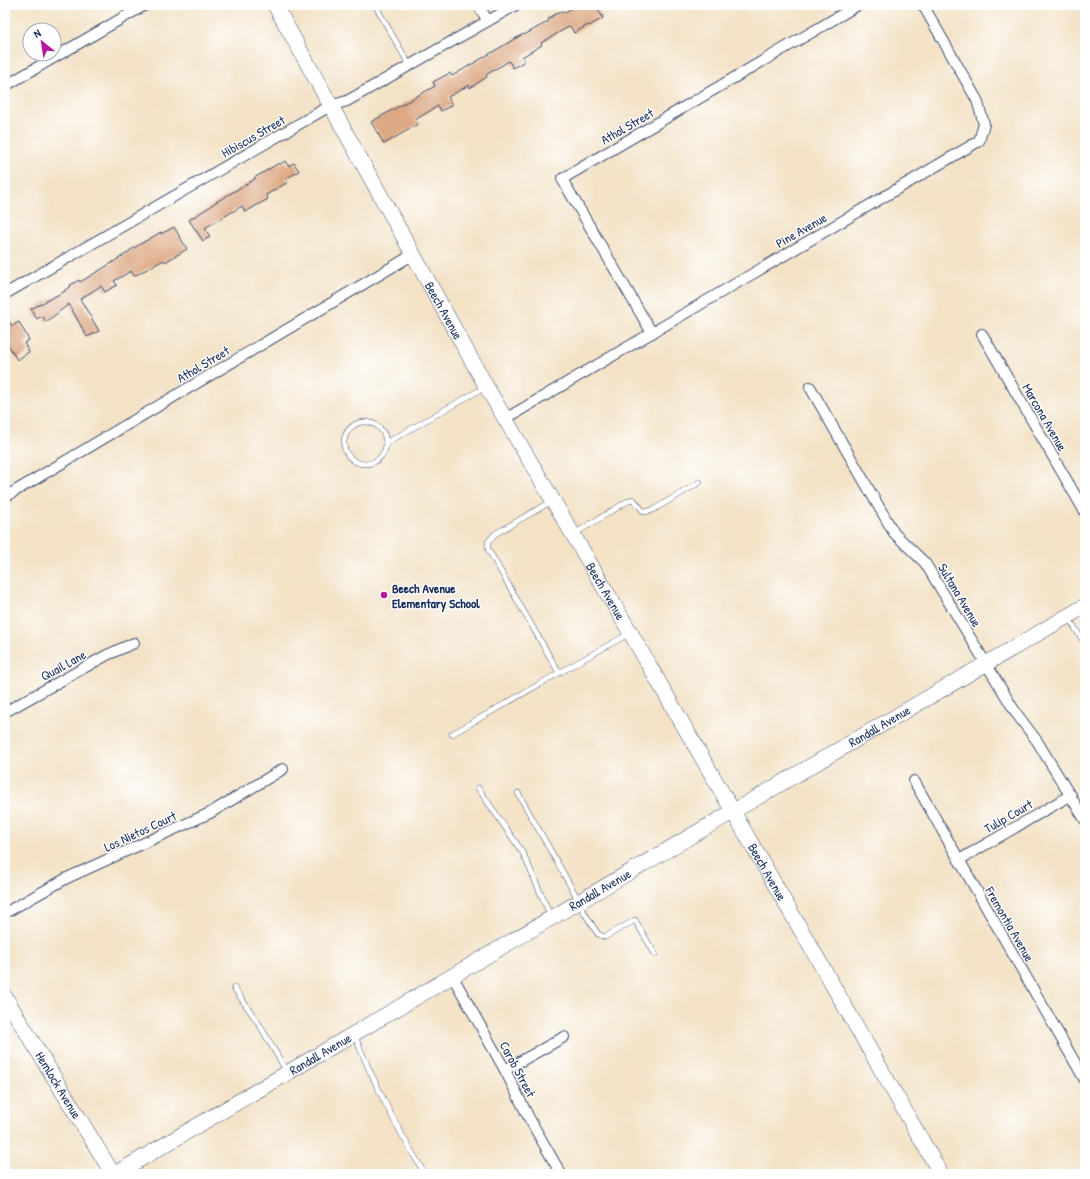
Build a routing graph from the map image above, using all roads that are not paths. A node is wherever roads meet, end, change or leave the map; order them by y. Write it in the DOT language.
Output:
graph roads {
  1 [pos="145,5"];
  2 [pos="275,5"];
  3 [pos="375,5"];
  4 [pos="478,5"];
  5 [pos="516,5"];
  6 [pos="858,5"];
  7 [pos="923,5"];
  8 [pos="488,21"];
  9 [pos="410,66"];
  10 [pos="5,86"];
  11 [pos="330,106"];
  12 [pos="414,254"];
  13 [pos="5,294"];
  14 [pos="652,333"];
  15 [pos="982,334"];
  16 [pos="486,386"];
  17 [pos="810,387"];
  18 [pos="506,419"];
  19 [pos="386,442"];
  20 [pos="700,482"];
  21 [pos="5,497"];
  22 [pos="553,501"];
  23 [pos="1085,512"];
  24 [pos="573,535"];
  25 [pos="1085,606"];
  26 [pos="1068,616"];
  27 [pos="630,632"];
  28 [pos="134,643"];
  29 [pos="1085,644"];
  30 [pos="987,663"];
  31 [pos="559,673"];
  32 [pos="5,712"];
  33 [pos="452,734"];
  34 [pos="284,769"];
  35 [pos="914,781"];
  36 [pos="478,788"];
  37 [pos="518,793"];
  38 [pos="1071,795"];
  39 [pos="732,811"];
  40 [pos="1085,820"];
  41 [pos="958,860"];
  42 [pos="579,902"];
  43 [pos="5,913"];
  44 [pos="552,918"];
  45 [pos="655,954"];
  46 [pos="453,977"];
  47 [pos="234,988"];
  48 [pos="5,997"];
  49 [pos="354,1034"];
  50 [pos="564,1037"];
  51 [pos="505,1070"];
  52 [pos="287,1073"];
  53 [pos="1085,1080"];
  54 [pos="114,1174"];
  55 [pos="425,1174"];
  56 [pos="561,1174"];
  57 [pos="941,1174"];
  1 -- 10 [label="street"];
  2 -- 11 [label="main road, Beech Avenue"];
  3 -- 9 [label="lane"];
  4 -- 8 [label="street"];
  5 -- 8 [label="street, Hibiscus Street"];
  6 -- 14 [label="street, Athol Street"];
  7 -- 14 [label="street, Pine Avenue"];
  8 -- 9 [label="street, Hibiscus Street"];
  9 -- 11 [label="street, Hibiscus Street"];
  11 -- 12 [label="main road, Beech Avenue"];
  11 -- 13 [label="street, Hibiscus Street"];
  12 -- 16 [label="main road, Beech Avenue"];
  12 -- 21 [label="street, Athol Street"];
  14 -- 18 [label="street, Pine Avenue"];
  15 -- 23 [label="street, Marcona Avenue"];
  16 -- 18 [label="main road, Beech Avenue"];
  16 -- 19 [label="lane"];
  17 -- 30 [label="street, Sultana Avenue"];
  18 -- 22 [label="main road, Beech Avenue"];
  19 -- 19 [label="lane"];
  20 -- 24 [label="lane"];
  22 -- 24 [label="main road, Beech Avenue"];
  22 -- 31 [label="lane"];
  24 -- 27 [label="main road, Beech Avenue"];
  25 -- 26 [label="main road, Randall Avenue"];
  26 -- 29 [label="lane"];
  26 -- 30 [label="main road, Randall Avenue"];
  27 -- 31 [label="lane"];
  27 -- 39 [label="main road, Beech Avenue"];
  28 -- 32 [label="street, Quail Lane"];
  30 -- 38 [label="street, Sultana Avenue"];
  30 -- 39 [label="main road, Randall Avenue"];
  31 -- 33 [label="lane"];
  34 -- 43 [label="street, Los Nietos Court"];
  35 -- 41 [label="street, Fremontia Avenue"];
  36 -- 44 [label="lane"];
  37 -- 42 [label="lane"];
  38 -- 40 [label="street, Sultana Avenue"];
  38 -- 41 [label="street, Tulip Court"];
  39 -- 42 [label="main road, Randall Avenue"];
  39 -- 57 [label="main road, Beech Avenue"];
  41 -- 53 [label="street, Fremontia Avenue"];
  42 -- 44 [label="main road, Randall Avenue"];
  42 -- 45 [label="lane"];
  44 -- 46 [label="main road, Randall Avenue"];
  46 -- 49 [label="main road, Randall Avenue"];
  46 -- 51 [label="street, Carob Street"];
  47 -- 52 [label="lane"];
  48 -- 54 [label="main road, Hemlock Avenue"];
  49 -- 52 [label="main road, Randall Avenue"];
  49 -- 55 [label="lane"];
  50 -- 51 [label="street"];
  51 -- 56 [label="street, Carob Street"];
  52 -- 54 [label="main road, Randall Avenue"];
}
